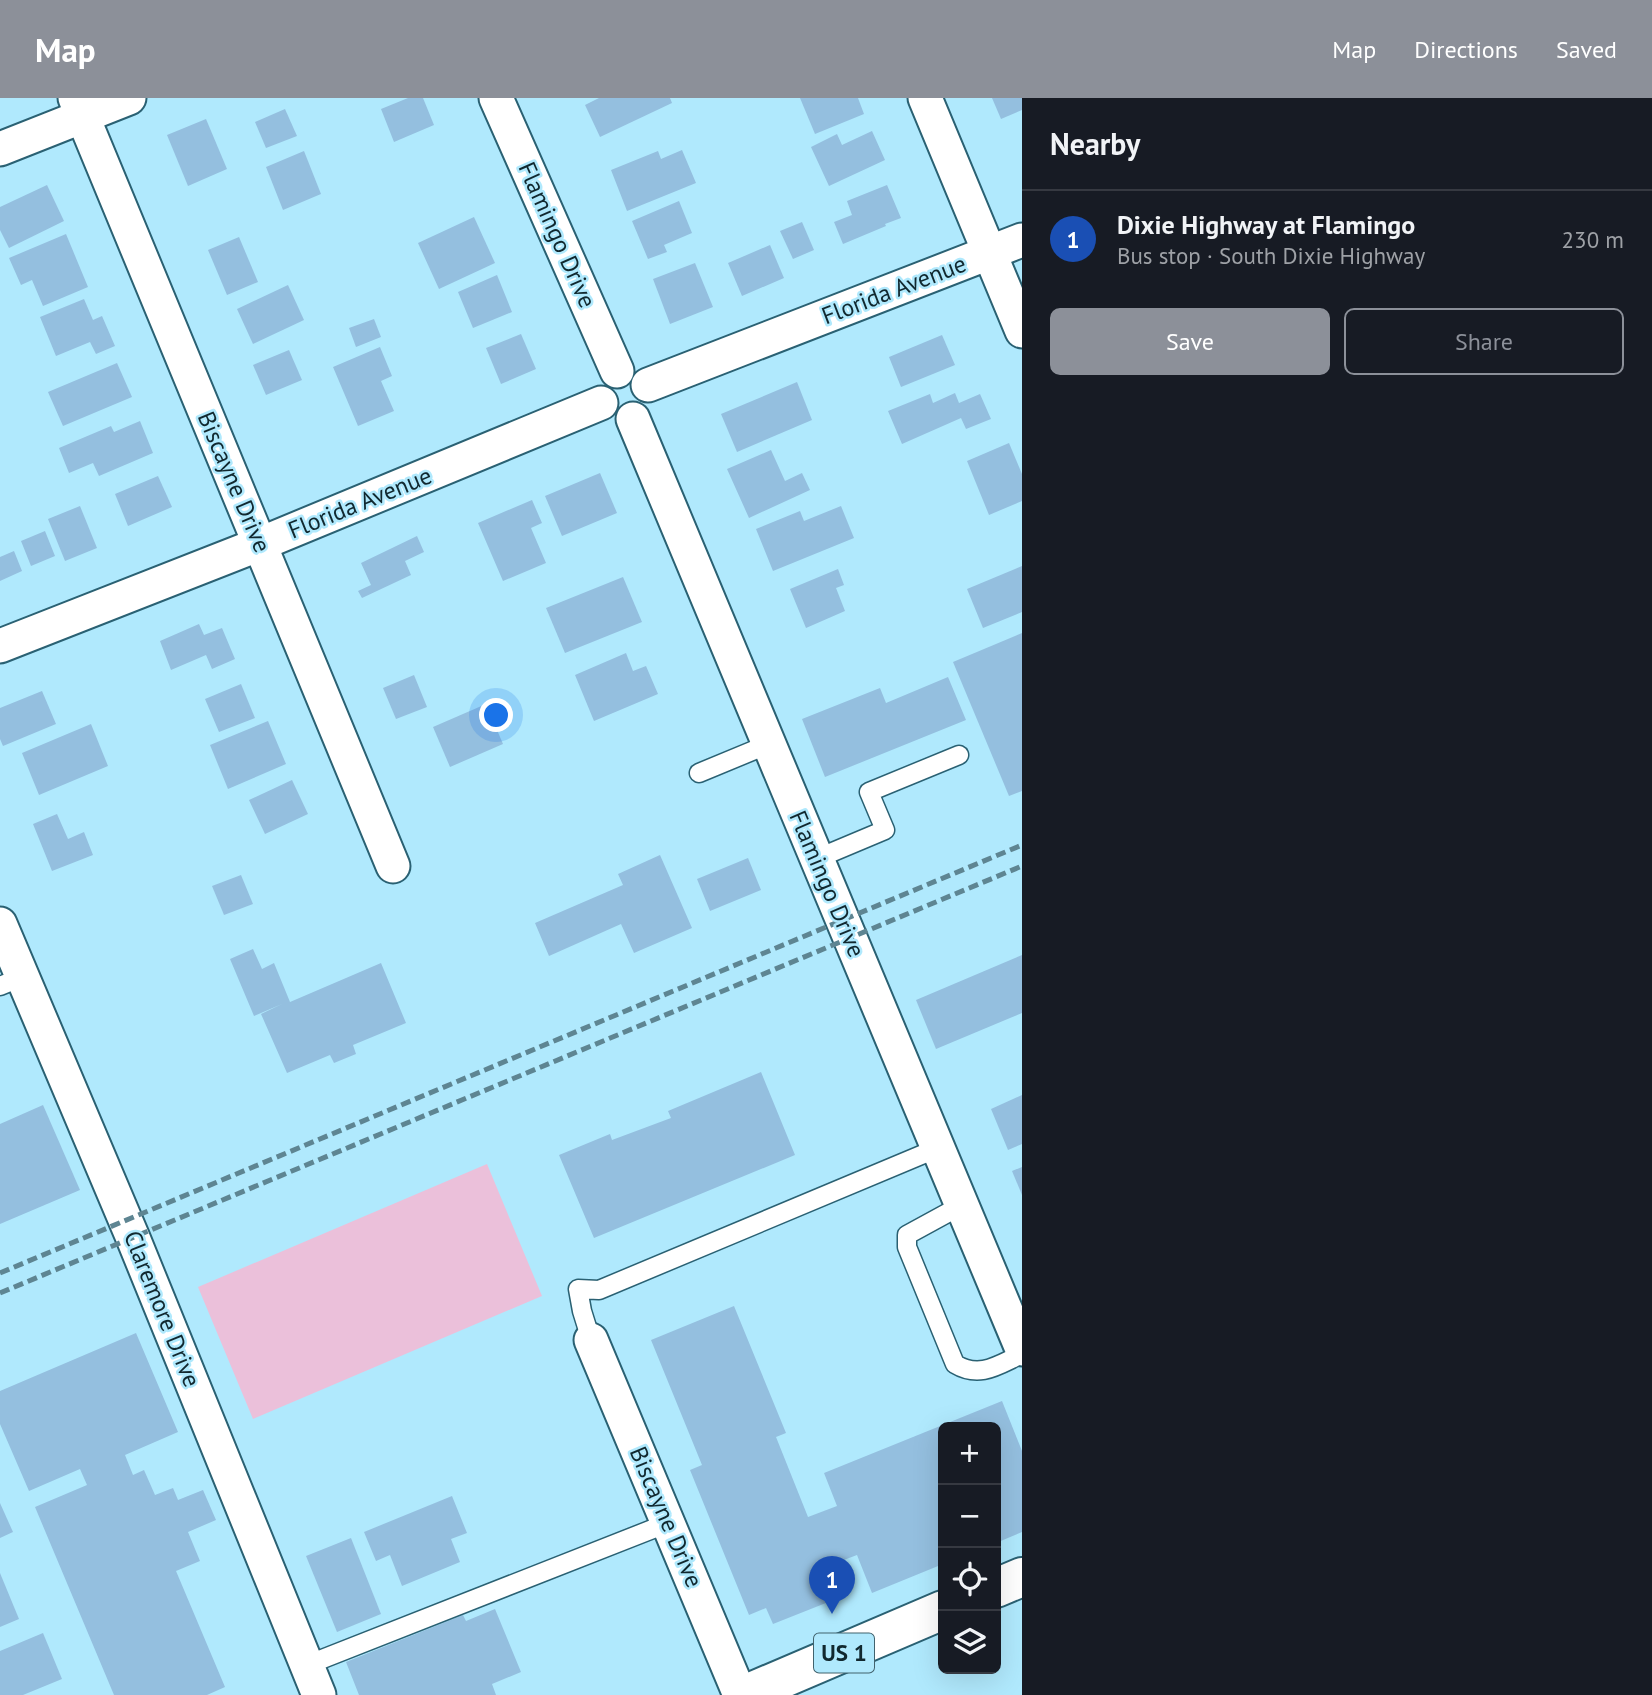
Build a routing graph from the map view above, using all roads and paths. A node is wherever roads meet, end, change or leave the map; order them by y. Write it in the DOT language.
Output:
graph roads {
  1 [pos="129,98"];
  2 [pos="496,98"];
  3 [pos="925,98"];
  4 [pos="79,107"];
  5 [pos="0,149"];
  6 [pos="1022,240"];
  7 [pos="989,254"];
  8 [pos="1022,331"];
  9 [pos="617,371"];
  10 [pos="648,385"];
  11 [pos="601,403"];
  12 [pos="633,419"];
  13 [pos="260,544"];
  14 [pos="0,646"];
  15 [pos="769,744"];
  16 [pos="958,755"];
  17 [pos="699,774"];
  18 [pos="816,859"];
  19 [pos="393,866"];
  20 [pos="0,924"];
  21 [pos="11,981"];
  22 [pos="938,1148"];
  23 [pos="962,1205"];
  24 [pos="592,1340"];
  25 [pos="1022,1351"];
  26 [pos="668,1523"];
  27 [pos="1022,1577"];
  28 [pos="1001,1586"];
  29 [pos="941,1611"];
  30 [pos="315,1687"];
  31 [pos="742,1695"];
  1 -- 4 [label="street"];
  2 -- 9 [label="street, Flamingo Drive"];
  3 -- 7 [label="street"];
  4 -- 5 [label="street"];
  4 -- 13 [label="street, Biscayne Drive"];
  6 -- 7 [label="street, Florida Avenue"];
  7 -- 8 [label="street"];
  7 -- 10 [label="street, Florida Avenue"];
  9 -- 10 [label="street"];
  9 -- 11 [label="street"];
  10 -- 12 [label="street"];
  11 -- 12 [label="street"];
  11 -- 13 [label="street, Florida Avenue"];
  12 -- 15 [label="street, Flamingo Drive"];
  13 -- 14 [label="street, Florida Avenue"];
  13 -- 19 [label="street, Biscayne Drive"];
  15 -- 17 [label="lane"];
  15 -- 18 [label="street, Flamingo Drive"];
  16 -- 18 [label="lane"];
  18 -- 22 [label="street, Flamingo Drive"];
  20 -- 21 [label="street, Claremore Drive"];
  21 -- 30 [label="street, Claremore Drive"];
  22 -- 23 [label="street, Flamingo Drive"];
  22 -- 24 [label="lane"];
  23 -- 25 [label="street, Flamingo Drive"];
  23 -- 25 [label="lane"];
  24 -- 26 [label="street, Biscayne Drive"];
  26 -- 30 [label="lane"];
  26 -- 31 [label="street, Biscayne Drive"];
  27 -- 28 [label="main road"];
  29 -- 31 [label="main road, US 1"];
}
